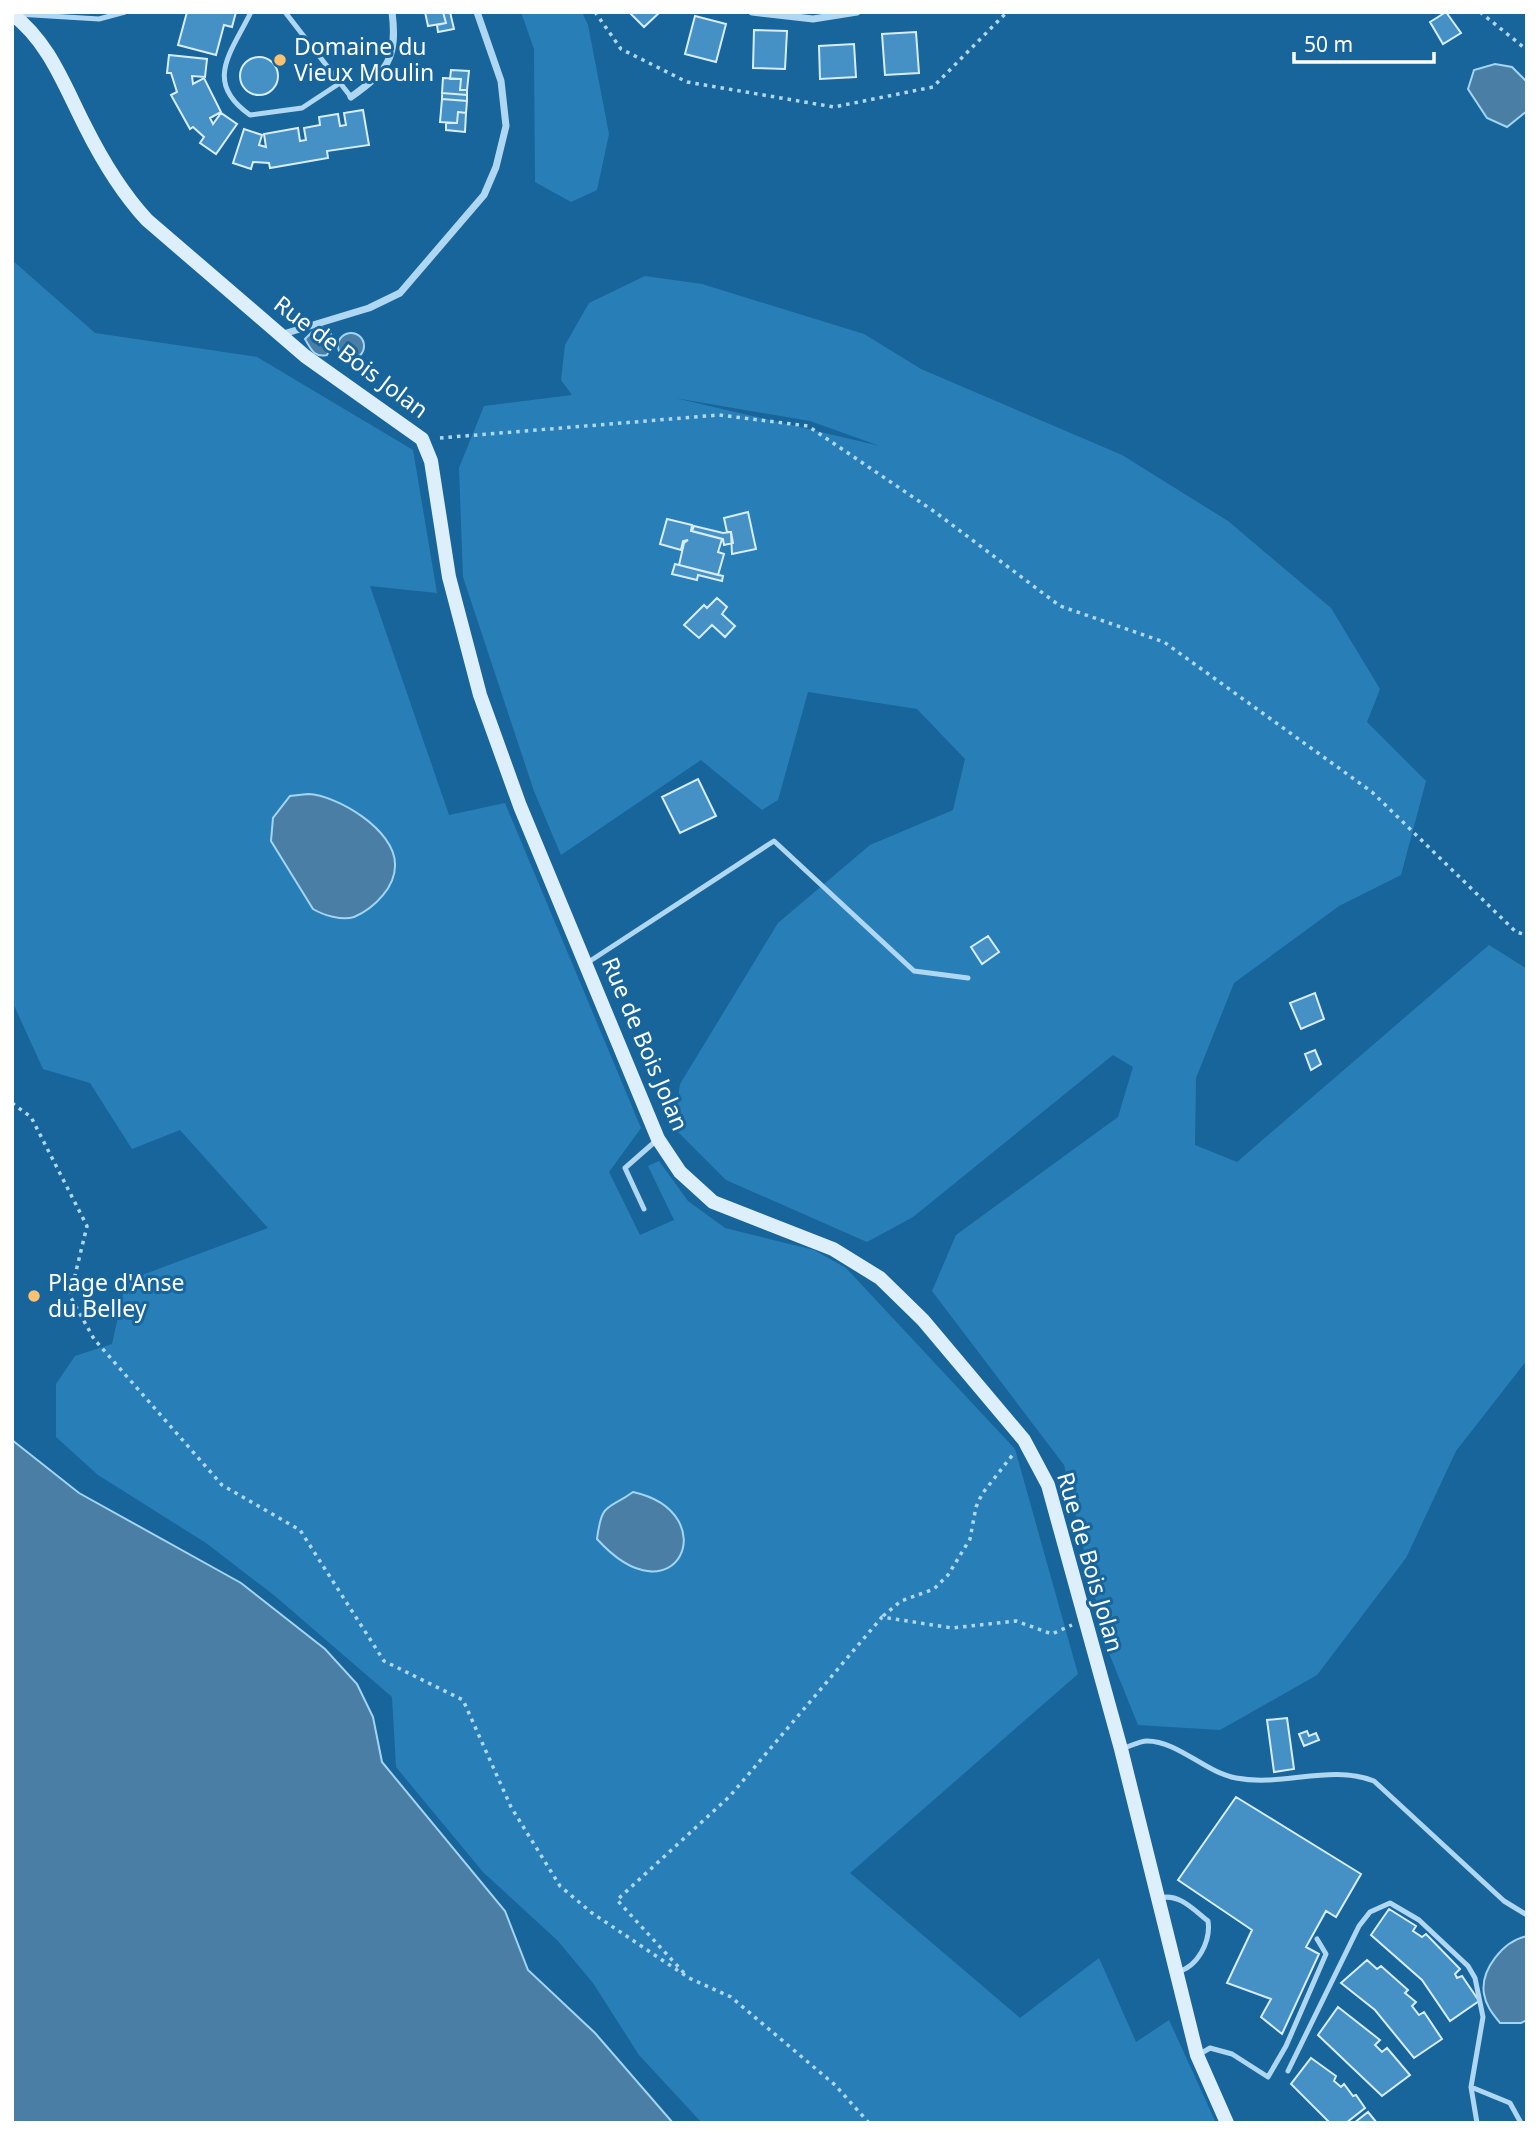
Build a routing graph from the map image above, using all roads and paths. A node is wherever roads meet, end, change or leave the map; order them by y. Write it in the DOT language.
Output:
graph roads {
  1 [pos="125,12"];
  2 [pos="251,12"];
  3 [pos="285,12"];
  4 [pos="392,12"];
  5 [pos="477,12"];
  6 [pos="595,12"];
  7 [pos="752,12"];
  8 [pos="857,12"];
  9 [pos="1007,12"];
  10 [pos="1480,12"];
  11 [pos="13,14"];
  12 [pos="1527,50"];
  13 [pos="340,83"];
  14 [pos="351,97"];
  15 [pos="280,335"];
  16 [pos="422,439"];
  17 [pos="1527,935"];
  18 [pos="585,964"];
  19 [pos="968,978"];
  20 [pos="12,1103"];
  21 [pos="658,1139"];
  22 [pos="644,1209"];
  23 [pos="1024,1440"];
  24 [pos="882,1617"];
  25 [pos="1083,1620"];
  26 [pos="1121,1749"];
  27 [pos="1158,1899"];
  28 [pos="1527,1915"];
  29 [pos="1317,1939"];
  30 [pos="1177,1972"];
  31 [pos="689,1978"];
  32 [pos="1197,2055"];
  33 [pos="1288,2071"];
  34 [pos="1471,2087"];
  35 [pos="869,2123"];
  36 [pos="1227,2123"];
  37 [pos="1477,2123"];
  38 [pos="1521,2123"];
  1 -- 11 [label="lane"];
  2 -- 13 [label="lane"];
  3 -- 13 [label="lane"];
  4 -- 14 [label="street"];
  5 -- 15 [label="street"];
  6 -- 9 [label="path"];
  7 -- 8 [label="street"];
  10 -- 12 [label="path"];
  11 -- 15 [label="street, Rue de Bois Jolan"];
  13 -- 14 [label="lane"];
  15 -- 16 [label="street, Rue de Bois Jolan"];
  16 -- 17 [label="path"];
  16 -- 18 [label="street, Rue de Bois Jolan"];
  18 -- 19 [label="lane"];
  18 -- 21 [label="street, Rue de Bois Jolan"];
  20 -- 31 [label="path"];
  21 -- 22 [label="lane"];
  21 -- 23 [label="street, Rue de Bois Jolan"];
  23 -- 24 [label="path"];
  23 -- 25 [label="street, Rue de Bois Jolan"];
  24 -- 25 [label="path"];
  24 -- 31 [label="path"];
  25 -- 26 [label="street, Rue de Bois Jolan"];
  26 -- 27 [label="street, Rue de Bois Jolan"];
  26 -- 28 [label="lane"];
  27 -- 30 [label="street, Rue de Bois Jolan"];
  27 -- 30 [label="lane"];
  29 -- 32 [label="lane"];
  30 -- 32 [label="street, Rue de Bois Jolan"];
  31 -- 35 [label="path"];
  32 -- 36 [label="street, Rue de Bois Jolan"];
  33 -- 34 [label="lane"];
  34 -- 37 [label="lane"];
  34 -- 38 [label="lane"];
}
